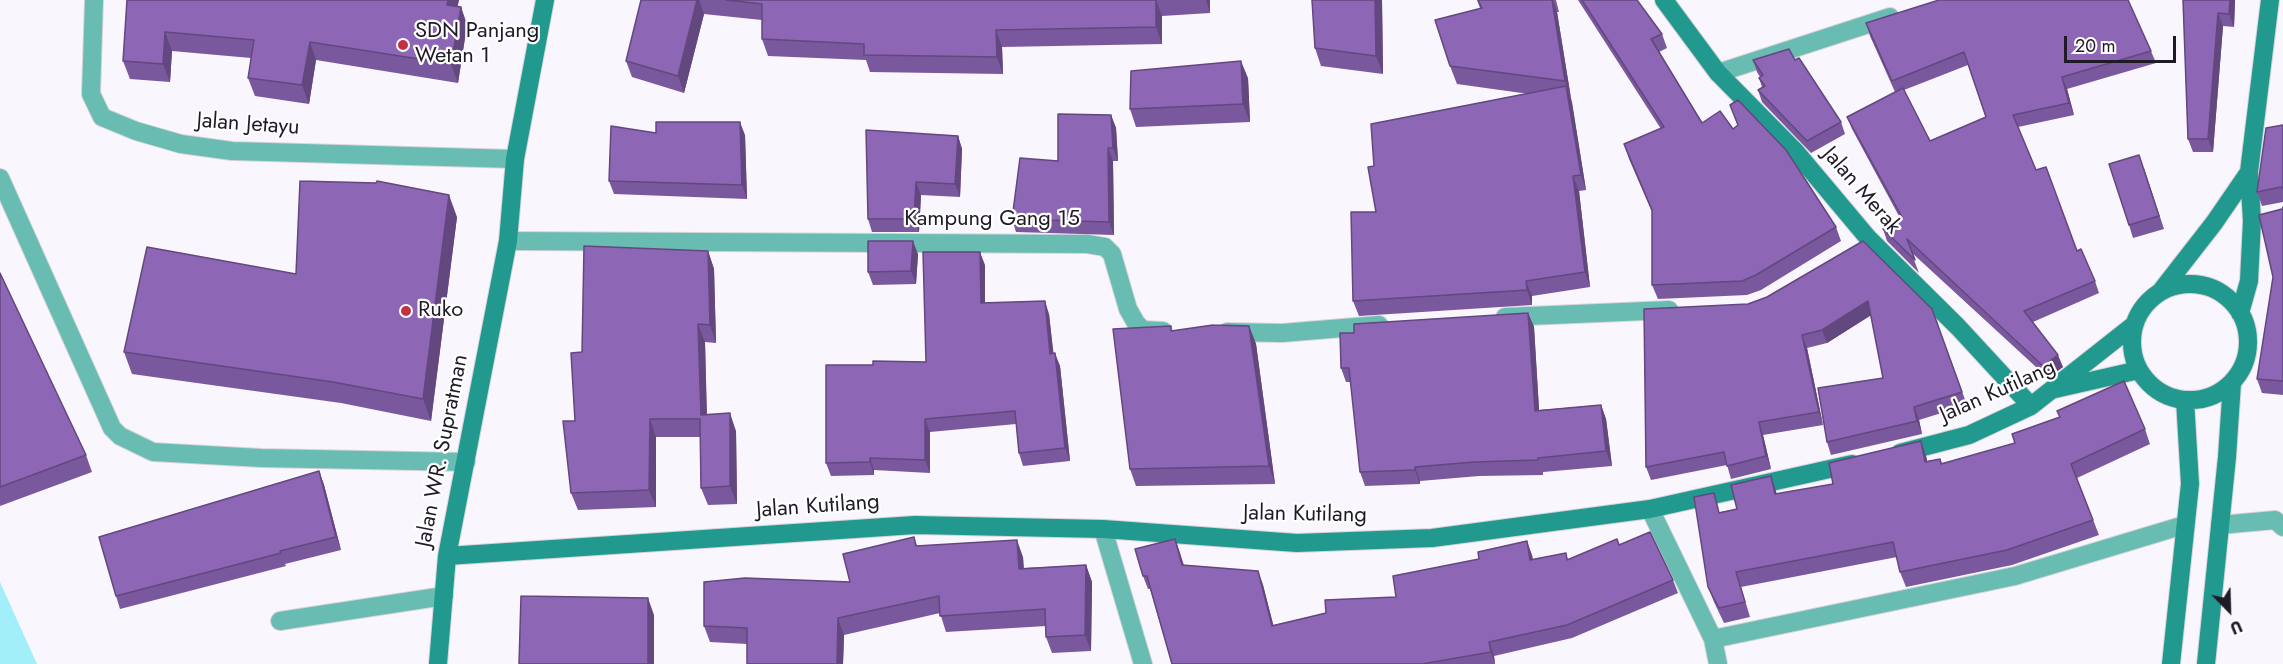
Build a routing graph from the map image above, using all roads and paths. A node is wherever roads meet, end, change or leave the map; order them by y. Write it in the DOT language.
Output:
graph roads {
  1 [pos="94,0"];
  2 [pos="545,0"];
  3 [pos="1664,0"];
  4 [pos="2270,0"];
  5 [pos="1910,11"];
  6 [pos="1718,73"];
  7 [pos="515,159"];
  8 [pos="2249,172"];
  9 [pos="0,178"];
  10 [pos="2273,215"];
  11 [pos="2252,221"];
  12 [pos="1868,238"];
  13 [pos="508,241"];
  14 [pos="1848,250"];
  15 [pos="2161,291"];
  16 [pos="1690,309"];
  17 [pos="2240,313"];
  18 [pos="1488,318"];
  19 [pos="1396,324"];
  20 [pos="2135,324"];
  21 [pos="1179,331"];
  22 [pos="1213,332"];
  23 [pos="2139,370"];
  24 [pos="2232,383"];
  25 [pos="2050,390"];
  26 [pos="2185,400"];
  27 [pos="2031,406"];
  28 [pos="466,462"];
  29 [pos="1650,509"];
  30 [pos="2280,522"];
  31 [pos="2184,525"];
  32 [pos="2220,525"];
  33 [pos="1103,529"];
  34 [pos="447,556"];
  35 [pos="444,596"];
  36 [pos="280,621"];
  37 [pos="1713,639"];
  38 [pos="438,664"];
  39 [pos="1143,664"];
  40 [pos="1718,664"];
  41 [pos="2171,664"];
  42 [pos="2206,664"];
  1 -- 7 [label="street, Jalan Jetayu"];
  2 -- 7 [label="street, Jalan WR. Supratman"];
  3 -- 6 [label="street, Jalan Merak"];
  4 -- 8 [label="street"];
  5 -- 6 [label="street"];
  6 -- 12 [label="street, Jalan Merak"];
  7 -- 13 [label="street, Jalan WR. Supratman"];
  8 -- 11 [label="street"];
  8 -- 15 [label="street"];
  9 -- 28 [label="street"];
  10 -- 11 [label="street"];
  11 -- 17 [label="street"];
  12 -- 14 [label="street"];
  12 -- 27 [label="street, Jalan Merak"];
  13 -- 21 [label="street, Kampung Gang 15"];
  13 -- 28 [label="street, Jalan WR. Supratman"];
  15 -- 17 [label="street"];
  15 -- 20 [label="street"];
  16 -- 18 [label="street"];
  17 -- 24 [label="street"];
  19 -- 22 [label="street"];
  20 -- 23 [label="street"];
  20 -- 25 [label="street"];
  23 -- 25 [label="street, Jalan Kutilang"];
  23 -- 26 [label="street"];
  24 -- 26 [label="street"];
  24 -- 32 [label="street"];
  25 -- 27 [label="street, Jalan Kutilang"];
  26 -- 31 [label="street"];
  27 -- 29 [label="street, Jalan Kutilang"];
  28 -- 34 [label="street, Jalan WR. Supratman"];
  29 -- 33 [label="street, Jalan Kutilang"];
  29 -- 37 [label="street"];
  30 -- 32 [label="street"];
  31 -- 37 [label="street"];
  31 -- 41 [label="street"];
  32 -- 42 [label="street"];
  33 -- 34 [label="street, Jalan Kutilang"];
  33 -- 39 [label="street"];
  34 -- 35 [label="street, Jalan WR. Supratman"];
  35 -- 36 [label="street"];
  35 -- 38 [label="street, Jalan WR. Supratman"];
  37 -- 40 [label="street"];
}
